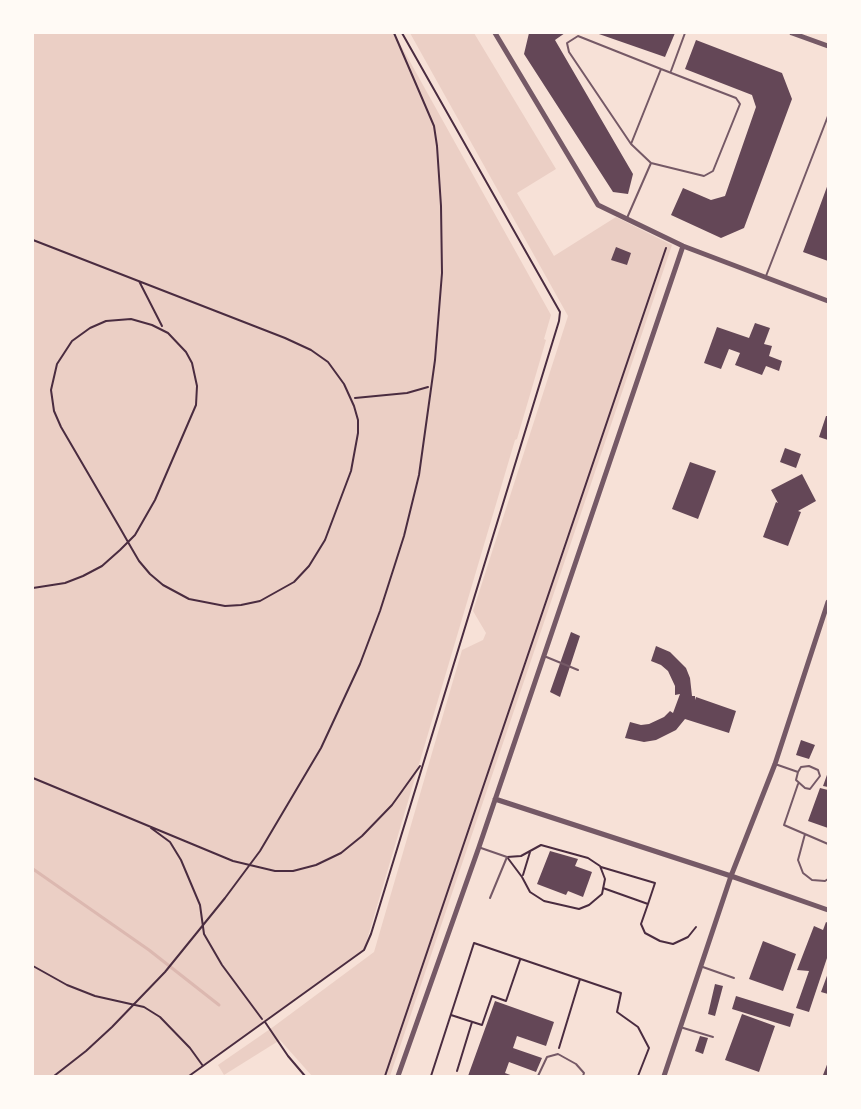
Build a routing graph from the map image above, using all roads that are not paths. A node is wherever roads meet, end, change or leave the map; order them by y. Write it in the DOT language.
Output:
graph roads {
  1 [pos="495,33"];
  2 [pos="685,33"];
  3 [pos="792,33"];
  4 [pos="828,46"];
  5 [pos="661,69"];
  6 [pos="671,71"];
  7 [pos="828,116"];
  8 [pos="631,144"];
  9 [pos="651,163"];
  10 [pos="627,219"];
  11 [pos="682,246"];
  12 [pos="766,277"];
  13 [pos="828,301"];
  14 [pos="828,603"];
  15 [pos="544,656"];
  16 [pos="578,670"];
  17 [pos="775,764"];
  18 [pos="798,772"];
  19 [pos="798,784"];
  20 [pos="495,799"];
  21 [pos="805,834"];
  22 [pos="828,844"];
  23 [pos="479,847"];
  24 [pos="731,876"];
  25 [pos="828,879"];
  26 [pos="490,898"];
  27 [pos="828,910"];
  28 [pos="700,966"];
  29 [pos="734,978"];
  30 [pos="680,1027"];
  31 [pos="713,1037"];
  32 [pos="398,1076"];
  33 [pos="538,1076"];
  34 [pos="583,1076"];
  35 [pos="664,1076"];
  1 -- 10 [label="street"];
  2 -- 6 [label="lane"];
  3 -- 4 [label="street"];
  5 -- 6 [label="lane"];
  5 -- 8 [label="lane"];
  5 -- 8 [label="lane"];
  6 -- 9 [label="lane"];
  7 -- 12 [label="lane"];
  8 -- 9 [label="lane"];
  9 -- 10 [label="lane"];
  10 -- 11 [label="street"];
  11 -- 12 [label="street"];
  11 -- 15 [label="street"];
  12 -- 13 [label="street"];
  14 -- 17 [label="street"];
  15 -- 16 [label="lane"];
  15 -- 20 [label="street"];
  17 -- 18 [label="lane"];
  17 -- 24 [label="street"];
  18 -- 19 [label="lane"];
  18 -- 19 [label="lane"];
  19 -- 21 [label="lane"];
  20 -- 23 [label="street"];
  20 -- 24 [label="street"];
  21 -- 22 [label="lane"];
  21 -- 25 [label="lane"];
  23 -- 26 [label="lane"];
  23 -- 32 [label="street"];
  24 -- 27 [label="street"];
  24 -- 28 [label="street"];
  28 -- 29 [label="lane"];
  28 -- 30 [label="street"];
  30 -- 31 [label="lane"];
  30 -- 35 [label="street"];
  33 -- 34 [label="lane"];
}
